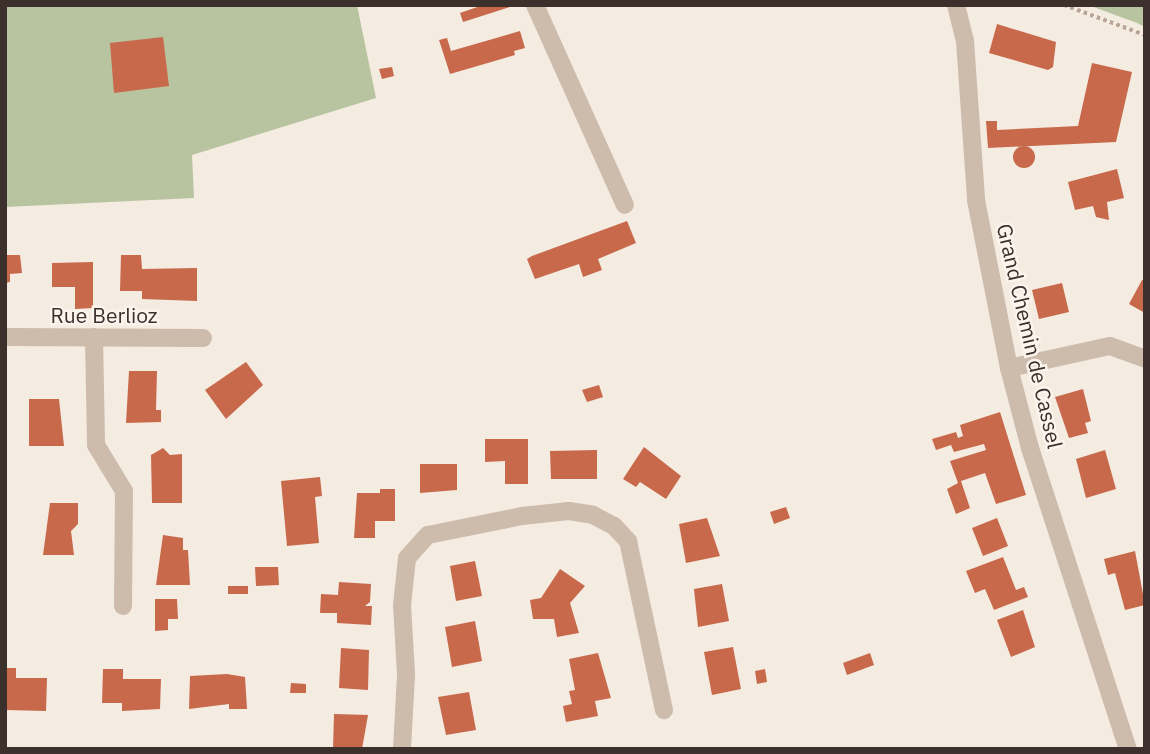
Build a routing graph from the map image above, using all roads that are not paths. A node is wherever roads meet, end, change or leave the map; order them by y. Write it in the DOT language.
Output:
graph roads {
  1 [pos="535,5"];
  2 [pos="956,5"];
  3 [pos="625,205"];
  4 [pos="5,337"];
  5 [pos="94,337"];
  6 [pos="203,338"];
  7 [pos="1145,359"];
  8 [pos="1009,368"];
  9 [pos="123,606"];
  10 [pos="664,710"];
  11 [pos="402,749"];
  12 [pos="1128,749"];
  1 -- 3 [label="street"];
  2 -- 8 [label="street, Grand Chemin de Cassel"];
  4 -- 5 [label="street, Rue Berlioz"];
  5 -- 6 [label="street, Rue Berlioz"];
  5 -- 9 [label="street"];
  7 -- 8 [label="street"];
  8 -- 12 [label="street, Grand Chemin de Cassel"];
  10 -- 11 [label="street"];
}
